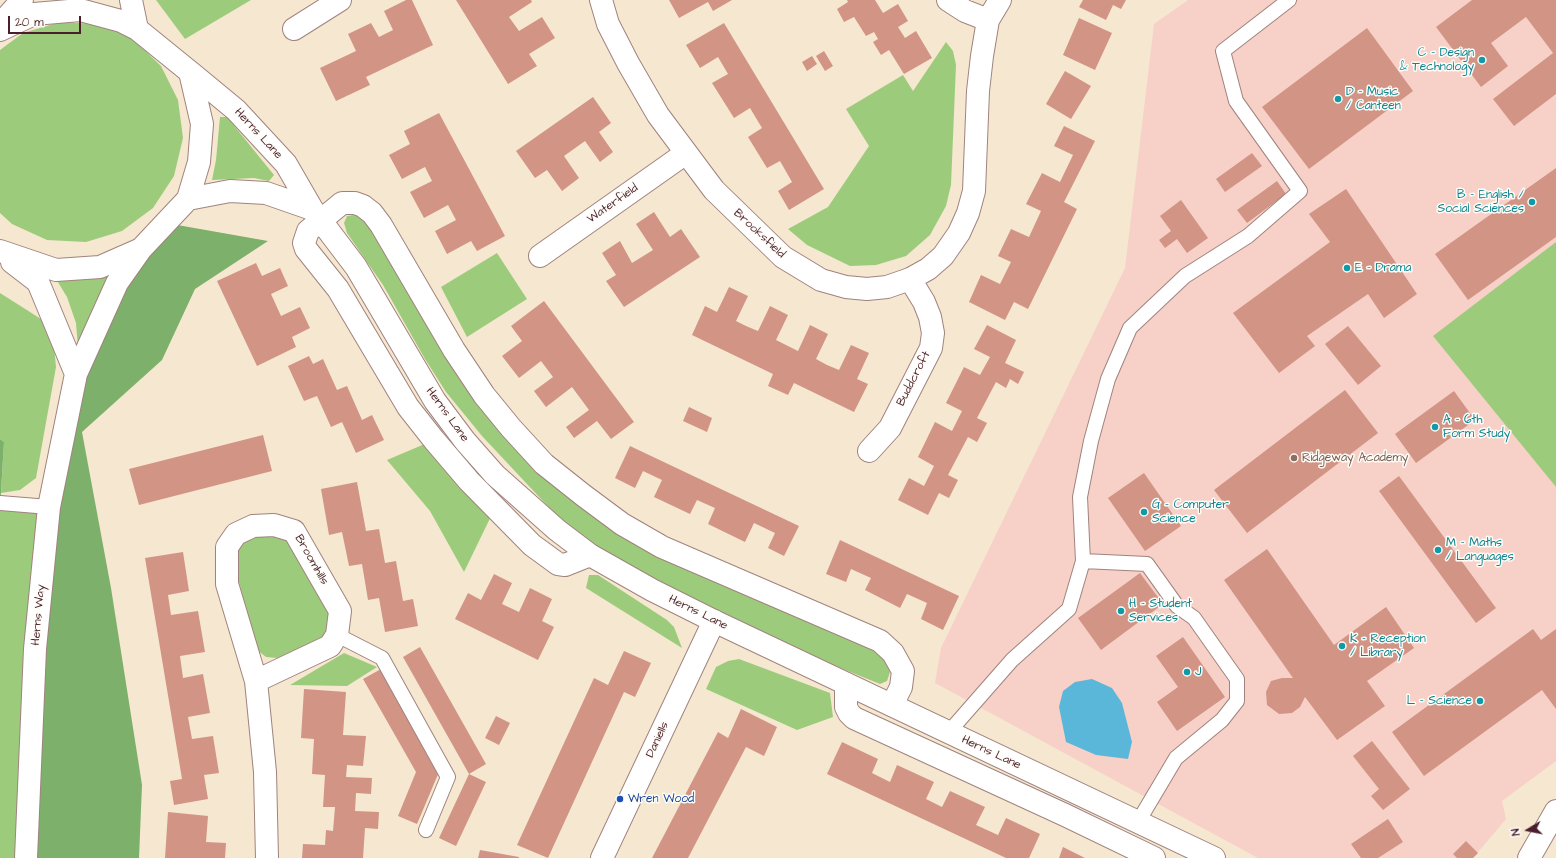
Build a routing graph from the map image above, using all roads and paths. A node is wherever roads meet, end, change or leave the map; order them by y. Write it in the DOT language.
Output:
graph roads {
  1 [pos="22,0"];
  2 [pos="131,0"];
  3 [pos="340,0"];
  4 [pos="601,0"];
  5 [pos="948,0"];
  6 [pos="1000,0"];
  7 [pos="1289,0"];
  8 [pos="988,20"];
  9 [pos="0,25"];
  10 [pos="137,29"];
  11 [pos="294,29"];
  12 [pos="0,30"];
  13 [pos="190,72"];
  14 [pos="686,153"];
  15 [pos="188,199"];
  16 [pos="316,214"];
  17 [pos="141,248"];
  18 [pos="0,252"];
  19 [pos="540,256"];
  20 [pos="910,279"];
  21 [pos="76,374"];
  22 [pos="869,451"];
  23 [pos="0,504"];
  24 [pos="49,507"];
  25 [pos="590,555"];
  26 [pos="1083,561"];
  27 [pos="714,621"];
  28 [pos="337,635"];
  29 [pos="256,681"];
  30 [pos="846,684"];
  31 [pos="892,705"];
  32 [pos="948,733"];
  33 [pos="1556,811"];
  34 [pos="1138,822"];
  35 [pos="426,830"];
  36 [pos="26,858"];
  37 [pos="267,858"];
  38 [pos="602,858"];
  39 [pos="1154,858"];
  40 [pos="1214,858"];
  41 [pos="1529,858"];
  1 -- 9 [label="street"];
  2 -- 10 [label="street"];
  3 -- 11 [label="street"];
  4 -- 14 [label="street, Brooksfield"];
  5 -- 8 [label="street"];
  6 -- 8 [label="street, Brooksfield"];
  7 -- 26 [label="lane"];
  8 -- 20 [label="street, Brooksfield"];
  10 -- 12 [label="street, Herns Lane"];
  10 -- 13 [label="street, Herns Lane"];
  13 -- 15 [label="street"];
  13 -- 16 [label="street, Herns Lane"];
  14 -- 19 [label="street, Waterfield"];
  14 -- 20 [label="street, Brooksfield"];
  15 -- 16 [label="street"];
  15 -- 17 [label="street"];
  16 -- 25 [label="street, Herns Lane"];
  16 -- 25 [label="street"];
  16 -- 31 [label="street"];
  17 -- 18 [label="street"];
  17 -- 21 [label="street, Herns Way"];
  18 -- 21 [label="street"];
  20 -- 22 [label="street, Buddcroft"];
  21 -- 24 [label="street, Herns Way"];
  23 -- 24 [label="lane"];
  24 -- 36 [label="street, Herns Way"];
  25 -- 27 [label="street, Herns Lane"];
  26 -- 32 [label="lane"];
  26 -- 34 [label="lane"];
  27 -- 30 [label="street, Herns Lane"];
  27 -- 38 [label="street, Daniells"];
  28 -- 29 [label="street"];
  28 -- 29 [label="street, Broomhills"];
  28 -- 35 [label="lane"];
  29 -- 37 [label="street, Broomhills"];
  30 -- 31 [label="street, Herns Lane"];
  30 -- 39 [label="street"];
  31 -- 32 [label="street, Herns Lane"];
  32 -- 34 [label="street, Herns Lane"];
  33 -- 41 [label="street"];
  34 -- 40 [label="street, Herns Lane"];
}
